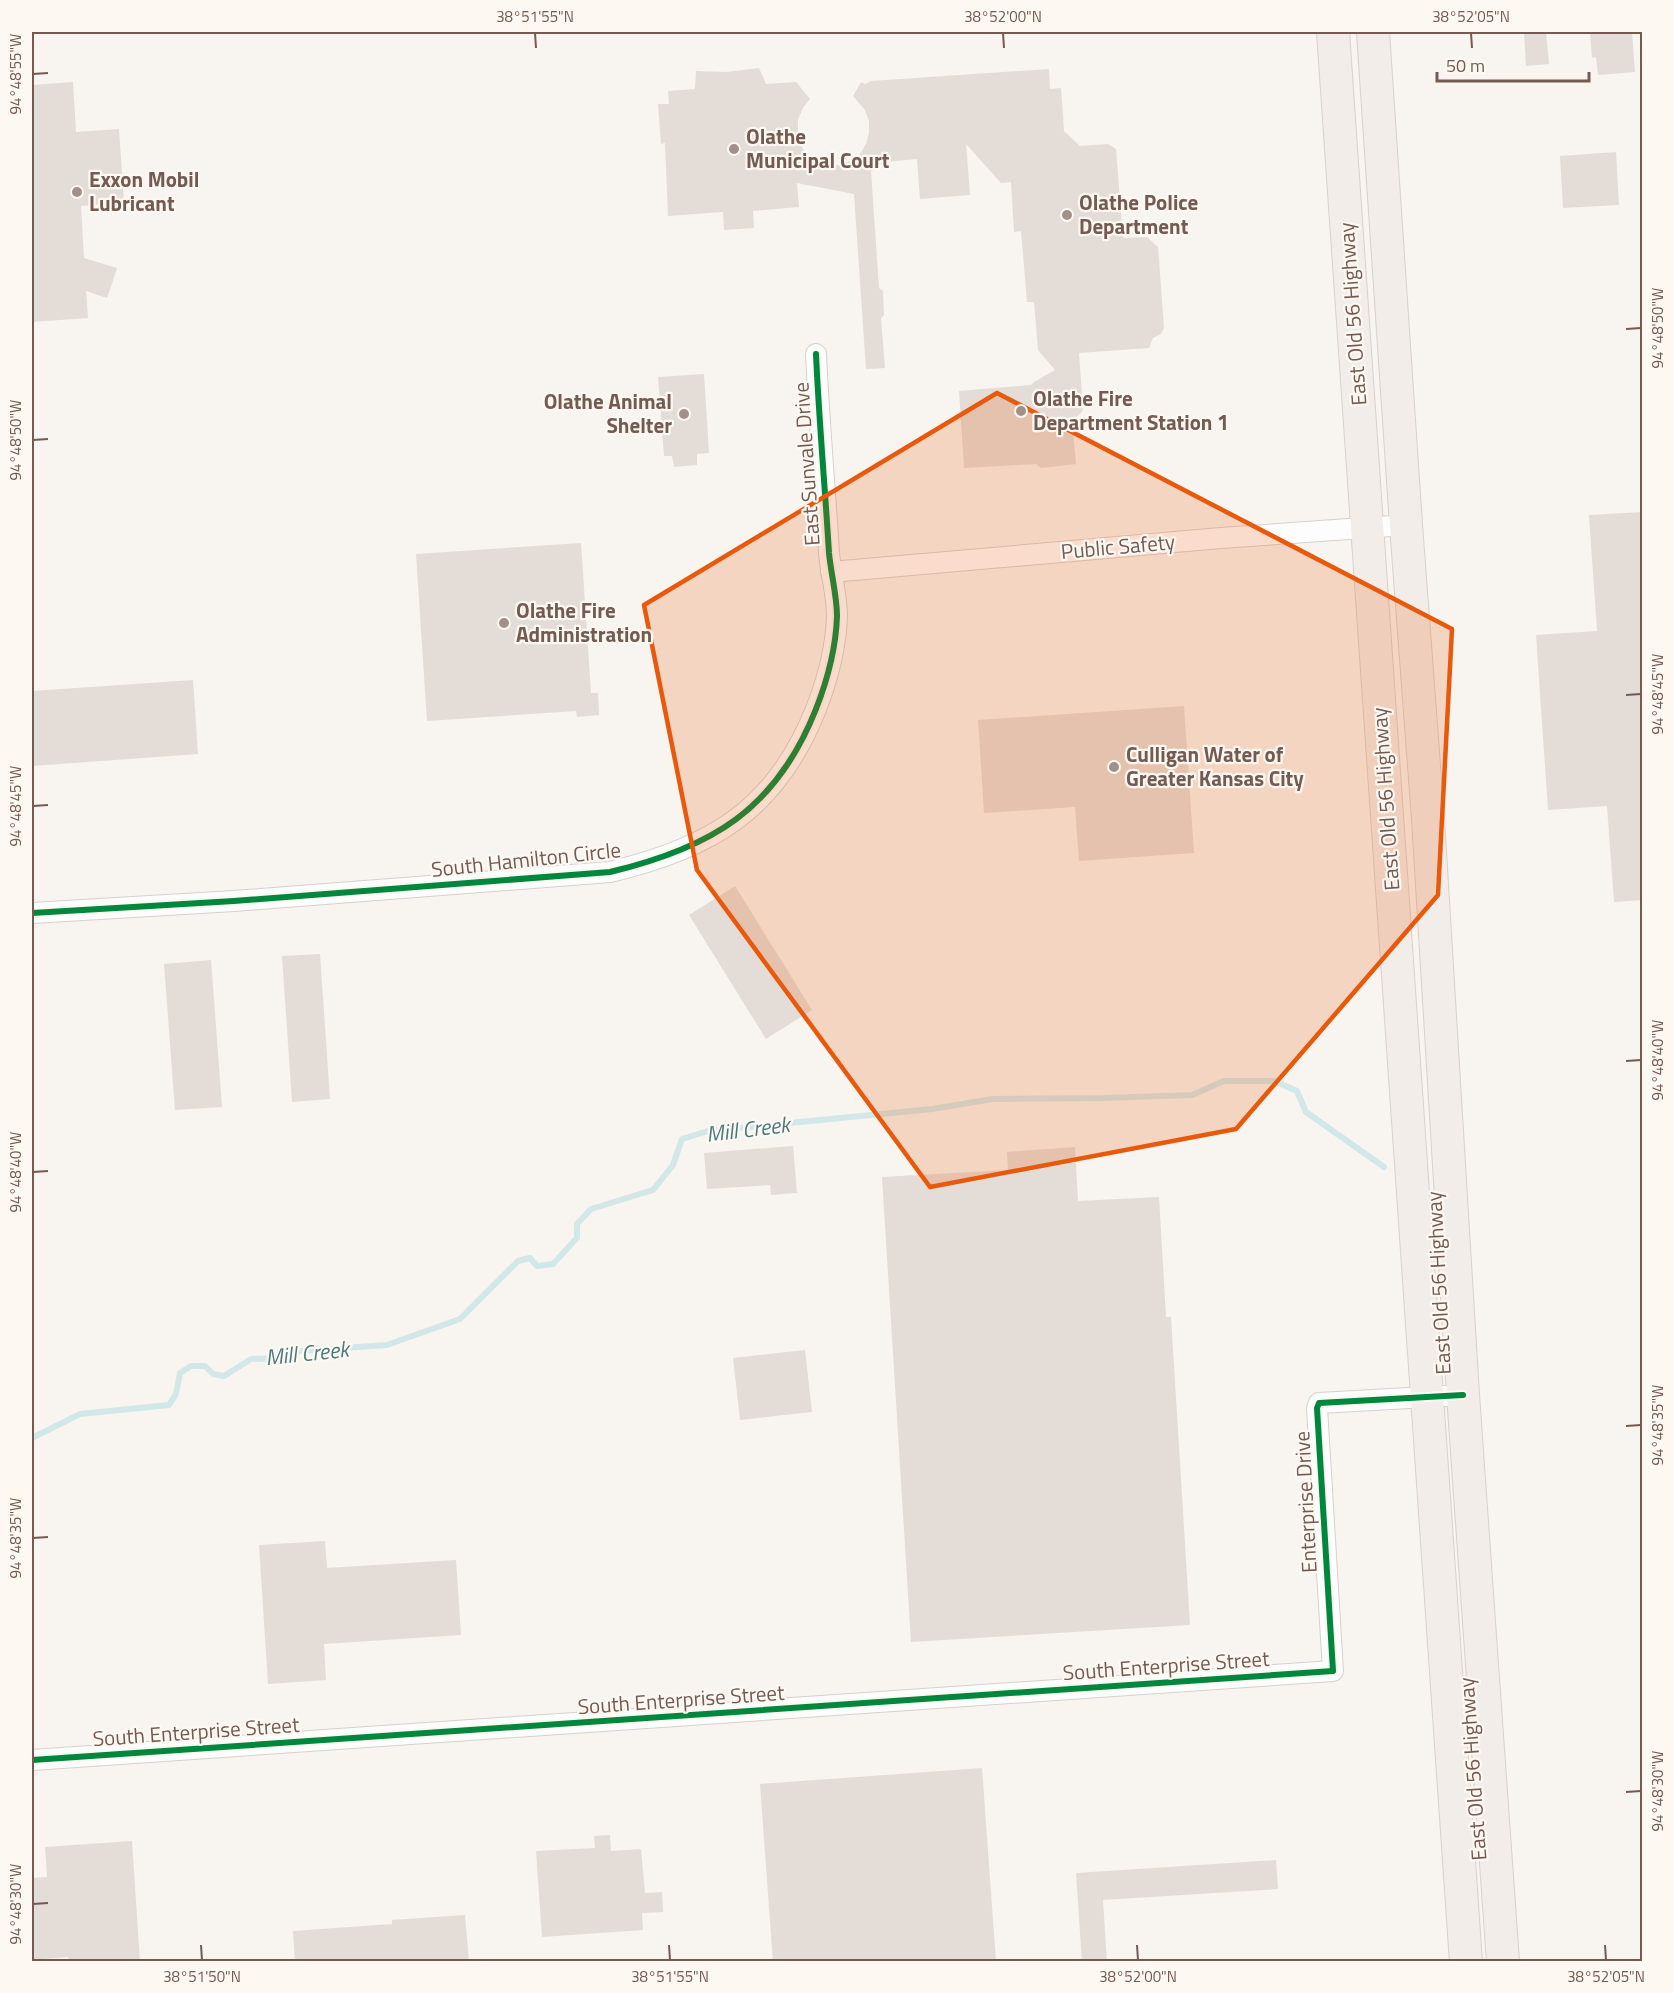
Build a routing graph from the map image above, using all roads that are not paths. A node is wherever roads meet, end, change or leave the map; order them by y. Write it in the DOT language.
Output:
graph roads {
  1 [pos="1333,32"];
  2 [pos="1373,32"];
  3 [pos="816,354"];
  4 [pos="1406,525"];
  5 [pos="1367,528"];
  6 [pos="831,572"];
  7 [pos="32,913"];
  8 [pos="1463,1395"];
  9 [pos="1426,1397"];
  10 [pos="1332,1671"];
  11 [pos="32,1760"];
  12 [pos="1467,1962"];
  13 [pos="1503,1962"];
  1 -- 5 [label="main road, East Old 56 Highway"];
  2 -- 4 [label="main road, East Old 56 Highway"];
  3 -- 6 [label="street, East Sunvale Drive"];
  4 -- 5 [label="street, Public Safety"];
  4 -- 8 [label="main road, East Old 56 Highway"];
  5 -- 6 [label="street, Public Safety"];
  5 -- 9 [label="main road, East Old 56 Highway"];
  6 -- 7 [label="street, South Hamilton Circle"];
  8 -- 9 [label="street, Enterprise Drive"];
  8 -- 13 [label="main road, East Old 56 Highway"];
  9 -- 10 [label="street, Enterprise Drive"];
  9 -- 12 [label="main road, East Old 56 Highway"];
  10 -- 11 [label="street, South Enterprise Street"];
}
